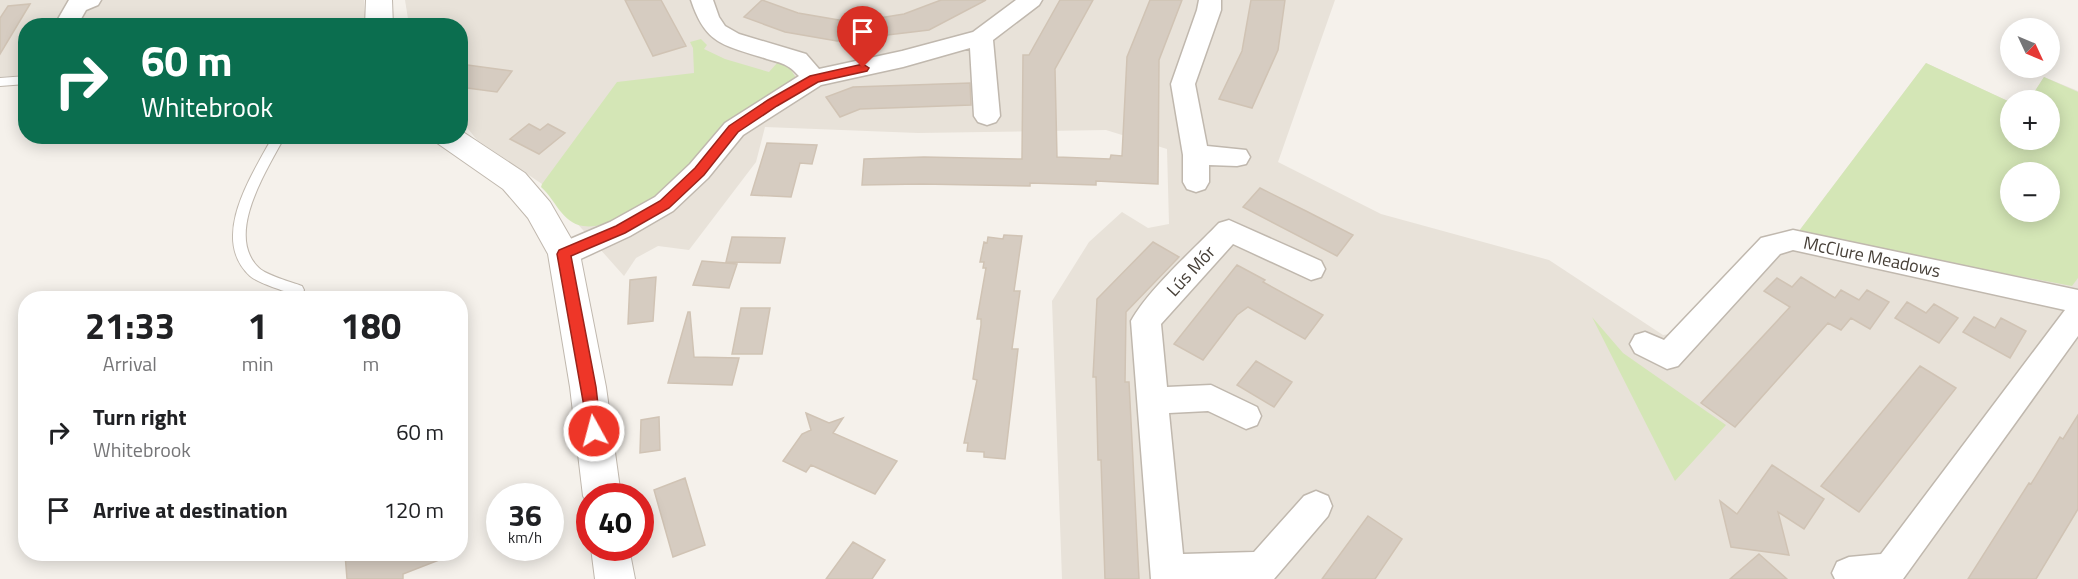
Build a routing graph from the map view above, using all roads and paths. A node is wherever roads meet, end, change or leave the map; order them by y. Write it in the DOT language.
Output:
graph roads {
  1 [pos="90,0"];
  2 [pos="379,0"];
  3 [pos="702,0"];
  4 [pos="1031,0"];
  5 [pos="1210,0"];
  6 [pos="70,18"];
  7 [pos="379,18"];
  8 [pos="981,37"];
  9 [pos="814,78"];
  10 [pos="18,81"];
  11 [pos="0,82"];
  12 [pos="987,116"];
  13 [pos="275,144"];
  14 [pos="461,144"];
  15 [pos="1196,155"];
  16 [pos="1237,157"];
  17 [pos="1196,182"];
  18 [pos="564,254"];
  19 [pos="1311,269"];
  20 [pos="297,290"];
  21 [pos="2078,301"];
  22 [pos="2078,314"];
  23 [pos="1645,344"];
  24 [pos="1153,401"];
  25 [pos="1246,416"];
  26 [pos="600,483"];
  27 [pos="1316,506"];
  28 [pos="612,561"];
  29 [pos="1849,573"];
  30 [pos="1167,574"];
  31 [pos="615,579"];
  1 -- 6 [label="street"];
  2 -- 7 [label="street"];
  3 -- 9 [label="street"];
  4 -- 8 [label="street"];
  5 -- 15 [label="street"];
  8 -- 9 [label="street"];
  8 -- 12 [label="street"];
  9 -- 18 [label="street"];
  10 -- 11 [label="lane"];
  13 -- 20 [label="lane"];
  14 -- 18 [label="street"];
  15 -- 16 [label="street"];
  15 -- 17 [label="street"];
  18 -- 26 [label="street"];
  19 -- 24 [label="street, Lús Mór"];
  21 -- 23 [label="street, McClure Meadows"];
  22 -- 29 [label="street"];
  24 -- 25 [label="street"];
  24 -- 30 [label="street, Lús Mór"];
  27 -- 30 [label="street, Lús Mór"];
  28 -- 31 [label="street"];
}
